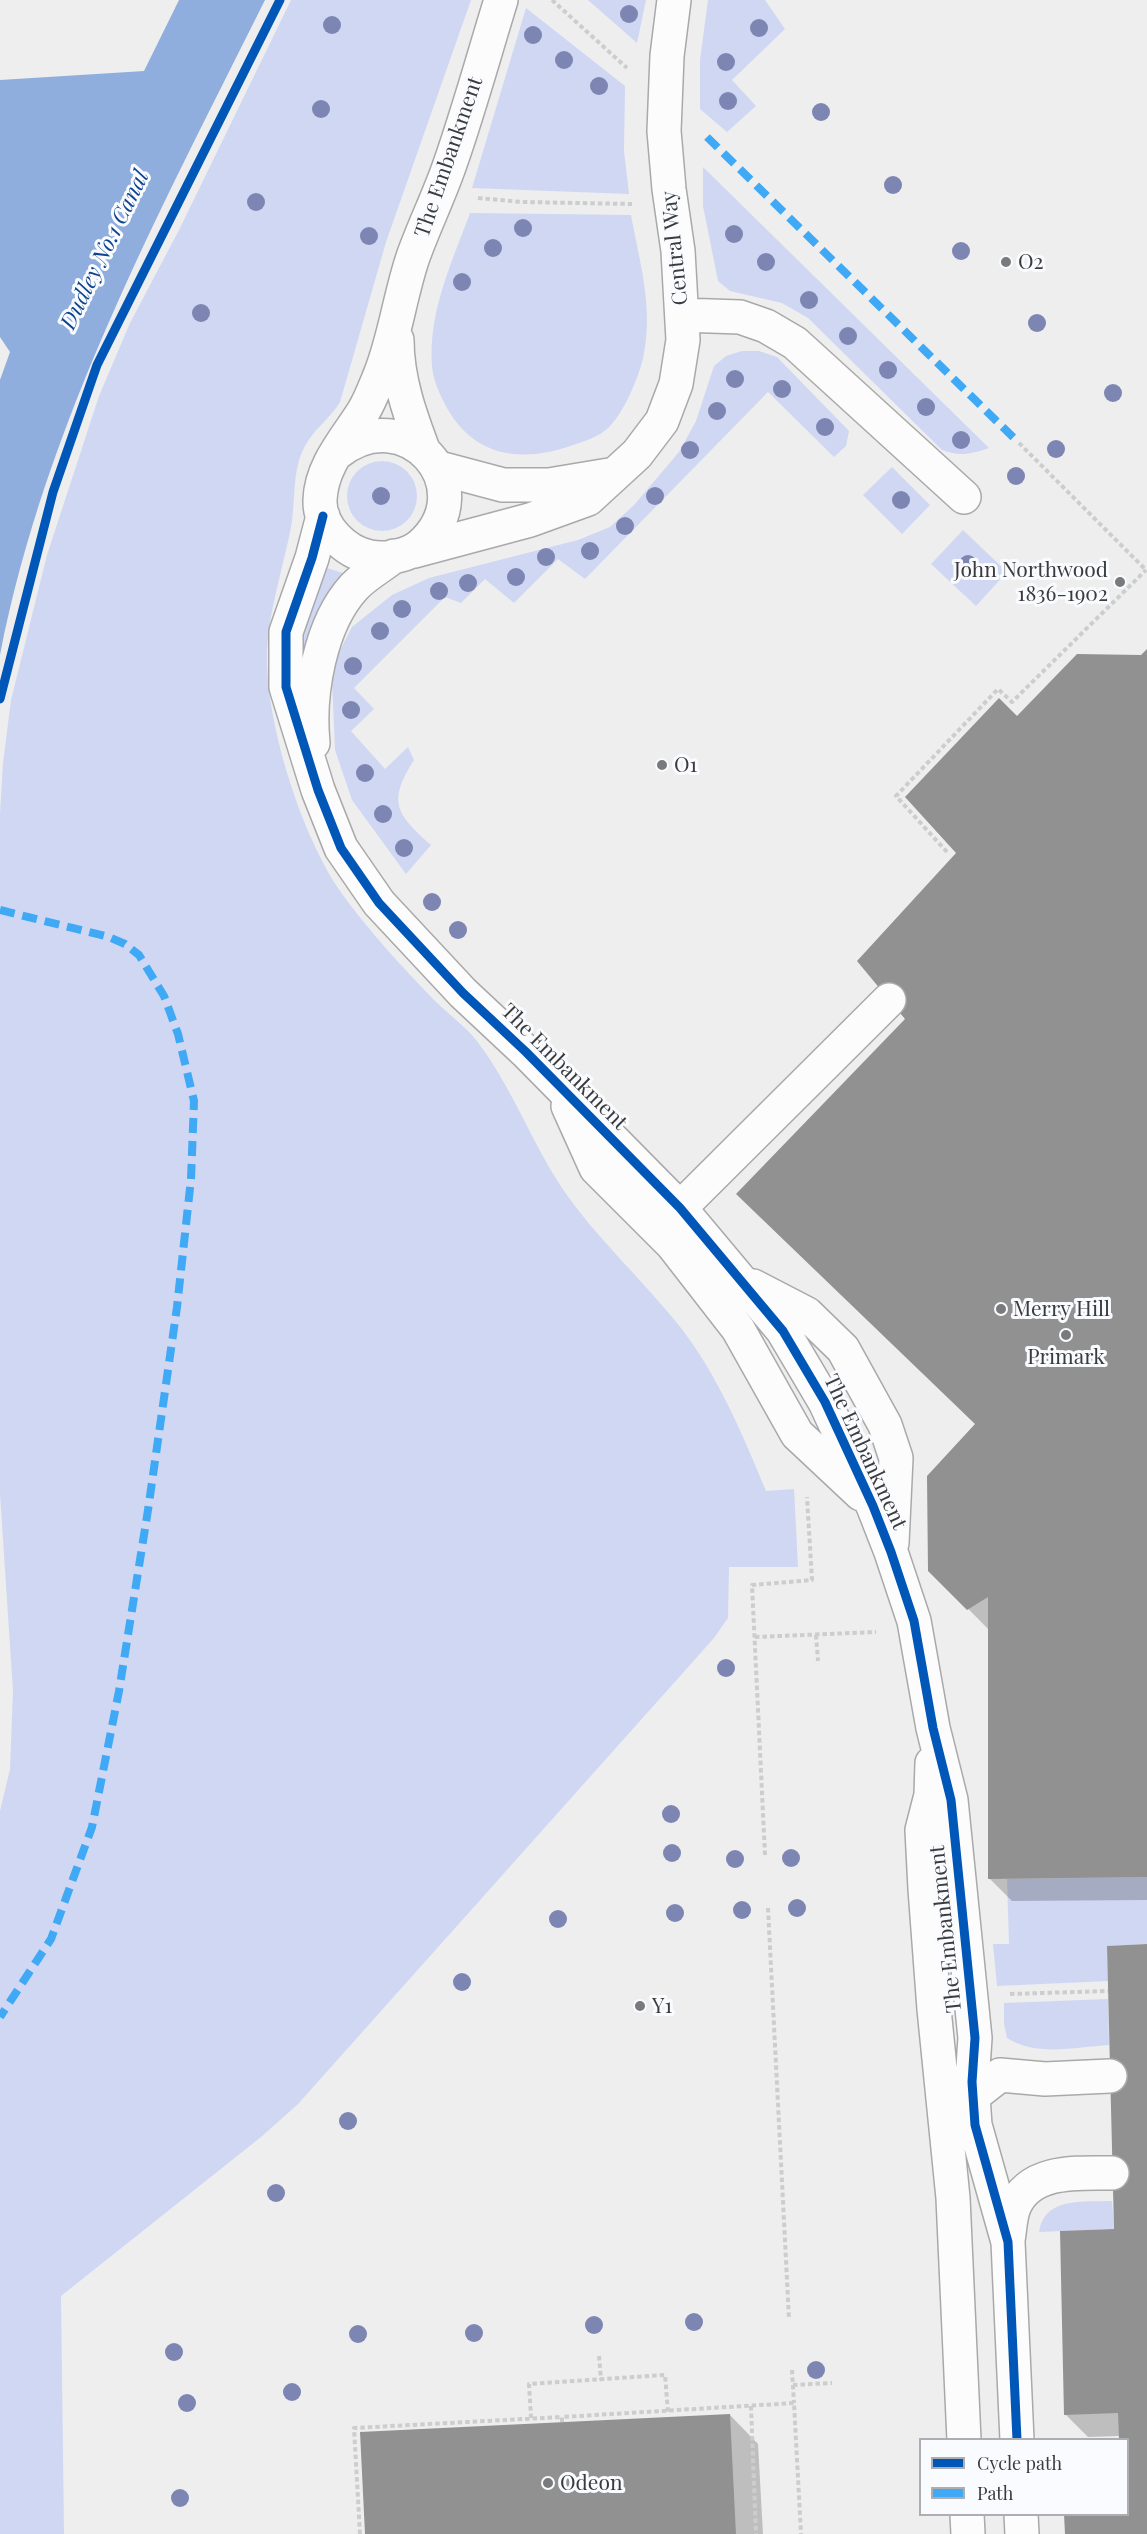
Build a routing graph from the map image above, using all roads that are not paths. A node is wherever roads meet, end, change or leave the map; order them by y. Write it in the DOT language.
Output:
graph roads {
  1 [pos="501,0"];
  2 [pos="674,0"];
  3 [pos="397,314"];
  4 [pos="682,315"];
  5 [pos="337,453"];
  6 [pos="431,460"];
  7 [pos="614,474"];
  8 [pos="964,497"];
  9 [pos="323,516"];
  10 [pos="402,554"];
  11 [pos="318,790"];
  12 [pos="889,1000"];
  13 [pos="559,1088"];
  14 [pos="680,1208"];
  15 [pos="743,1281"];
  16 [pos="873,1506"];
  17 [pos="891,1552"];
  18 [pos="933,1728"];
  19 [pos="975,2038"];
  20 [pos="1000,2075"];
  21 [pos="1110,2076"];
  22 [pos="973,2096"];
  23 [pos="1112,2173"];
  24 [pos="953,2198"];
  25 [pos="1008,2242"];
  26 [pos="964,2438"];
  27 [pos="1017,2438"];
  28 [pos="967,2516"];
  29 [pos="1021,2516"];
  30 [pos="968,2534"];
  31 [pos="1022,2534"];
  1 -- 3 [label="street, The Embankment"];
  2 -- 4 [label="street, Central Way"];
  3 -- 5 [label="street, The Embankment"];
  3 -- 6 [label="street, The Embankment"];
  4 -- 7 [label="street, Central Way"];
  4 -- 8 [label="street"];
  5 -- 6 [label="street"];
  5 -- 9 [label="street, The Embankment"];
  6 -- 7 [label="street"];
  6 -- 10 [label="street, The Embankment"];
  7 -- 10 [label="street, Central Way"];
  9 -- 10 [label="street"];
  9 -- 11 [label="street, The Embankment"];
  10 -- 11 [label="street, The Embankment"];
  11 -- 13 [label="street, The Embankment"];
  12 -- 14 [label="street"];
  13 -- 14 [label="street, The Embankment"];
  13 -- 16 [label="street"];
  14 -- 15 [label="street, The Embankment"];
  15 -- 16 [label="street, The Embankment"];
  15 -- 17 [label="street"];
  16 -- 17 [label="street, The Embankment"];
  17 -- 18 [label="street, The Embankment"];
  18 -- 19 [label="street, The Embankment"];
  18 -- 24 [label="street, The Embankment"];
  19 -- 20 [label="street"];
  19 -- 22 [label="street, The Embankment"];
  20 -- 21 [label="street"];
  20 -- 22 [label="street"];
  22 -- 24 [label="street"];
  22 -- 25 [label="street, The Embankment"];
  23 -- 25 [label="street"];
  24 -- 26 [label="street, The Embankment"];
  25 -- 27 [label="street, The Embankment"];
  28 -- 30 [label="street"];
  29 -- 31 [label="street"];
}
